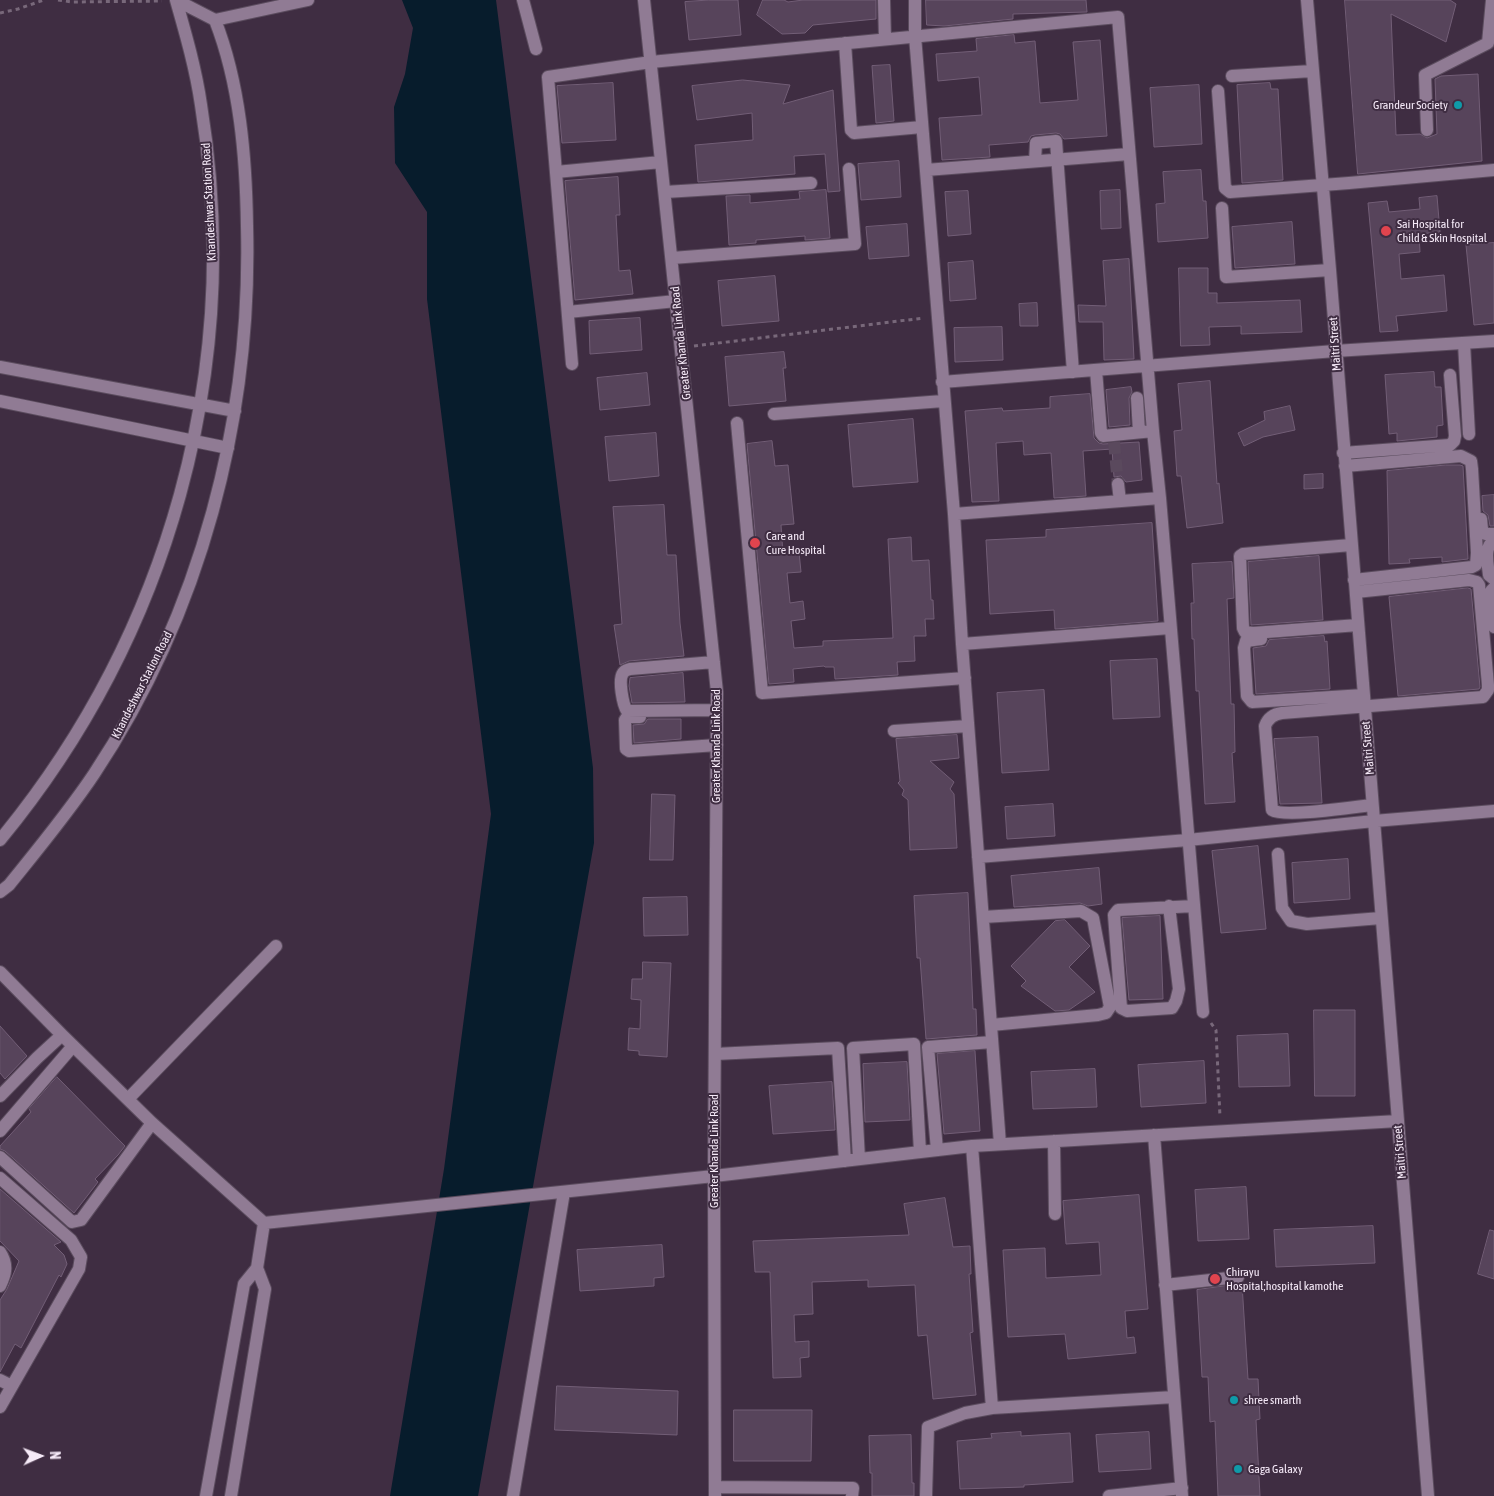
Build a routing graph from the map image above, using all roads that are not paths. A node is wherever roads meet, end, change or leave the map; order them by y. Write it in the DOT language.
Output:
graph roads {
  1 [pos="177,0"];
  2 [pos="308,0"];
  3 [pos="523,0"];
  4 [pos="644,0"];
  5 [pos="884,0"];
  6 [pos="916,0"];
  7 [pos="1307,0"];
  8 [pos="1492,0"];
  9 [pos="215,20"];
  10 [pos="915,36"];
  11 [pos="885,39"];
  12 [pos="845,43"];
  13 [pos="536,49"];
  14 [pos="651,62"];
  15 [pos="1312,71"];
  16 [pos="1232,76"];
  17 [pos="1218,91"];
  18 [pos="922,127"];
  19 [pos="1427,130"];
  20 [pos="1129,154"];
  21 [pos="1058,160"];
  22 [pos="1035,161"];
  23 [pos="661,162"];
  24 [pos="849,169"];
  25 [pos="926,170"];
  26 [pos="1494,170"];
  27 [pos="556,172"];
  28 [pos="812,183"];
  29 [pos="1322,185"];
  30 [pos="665,192"];
  31 [pos="1222,208"];
  32 [pos="672,258"];
  33 [pos="1330,270"];
  34 [pos="676,301"];
  35 [pos="568,312"];
  36 [pos="1494,341"];
  37 [pos="1464,343"];
  38 [pos="1335,351"];
  39 [pos="572,364"];
  40 [pos="1148,366"];
  41 [pos="0,367"];
  42 [pos="1096,370"];
  43 [pos="1073,372"];
  44 [pos="1450,375"];
  45 [pos="942,382"];
  46 [pos="1137,398"];
  47 [pos="0,401"];
  48 [pos="943,401"];
  49 [pos="201,406"];
  50 [pos="235,411"];
  51 [pos="774,414"];
  52 [pos="737,424"];
  53 [pos="1139,432"];
  54 [pos="1153,434"];
  55 [pos="1469,434"];
  56 [pos="194,441"];
  57 [pos="1114,442"];
  58 [pos="228,448"];
  59 [pos="1343,453"];
  60 [pos="1345,466"];
  61 [pos="1118,484"];
  62 [pos="1480,492"];
  63 [pos="1160,498"];
  64 [pos="1120,501"];
  65 [pos="954,514"];
  66 [pos="1494,534"];
  67 [pos="1494,541"];
  68 [pos="1351,545"];
  69 [pos="1494,579"];
  70 [pos="1355,586"];
  71 [pos="1494,588"];
  72 [pos="1494,627"];
  73 [pos="1170,628"];
  74 [pos="1358,628"];
  75 [pos="962,644"];
  76 [pos="714,662"];
  77 [pos="965,678"];
  78 [pos="1364,701"];
  79 [pos="717,712"];
  80 [pos="968,726"];
  81 [pos="894,730"];
  82 [pos="717,745"];
  83 [pos="1372,805"];
  84 [pos="1494,811"];
  85 [pos="1374,821"];
  86 [pos="0,840"];
  87 [pos="1188,840"];
  88 [pos="1278,854"];
  89 [pos="978,857"];
  90 [pos="0,892"];
  91 [pos="1169,906"];
  92 [pos="1194,906"];
  93 [pos="983,917"];
  94 [pos="1381,918"];
  95 [pos="276,946"];
  96 [pos="0,972"];
  97 [pos="1203,1012"];
  98 [pos="991,1025"];
  99 [pos="62,1035"];
  100 [pos="992,1042"];
  101 [pos="74,1046"];
  102 [pos="715,1054"];
  103 [pos="0,1096"];
  104 [pos="128,1099"];
  105 [pos="1398,1121"];
  106 [pos="152,1122"];
  107 [pos="0,1131"];
  108 [pos="1154,1135"];
  109 [pos="1054,1141"];
  110 [pos="1000,1144"];
  111 [pos="972,1146"];
  112 [pos="937,1150"];
  113 [pos="920,1152"];
  114 [pos="0,1157"];
  115 [pos="859,1159"];
  116 [pos="845,1161"];
  117 [pos="714,1176"];
  118 [pos="0,1178"];
  119 [pos="564,1192"];
  120 [pos="1055,1214"];
  121 [pos="264,1223"];
  122 [pos="0,1252"];
  123 [pos="257,1268"];
  124 [pos="1238,1276"];
  125 [pos="1165,1285"];
  126 [pos="0,1286"];
  127 [pos="0,1380"];
  128 [pos="12,1386"];
  129 [pos="1174,1397"];
  130 [pos="0,1407"];
  131 [pos="992,1408"];
  132 [pos="715,1492"];
  133 [pos="1182,1492"];
  134 [pos="206,1496"];
  135 [pos="231,1496"];
  136 [pos="513,1496"];
  137 [pos="852,1496"];
  138 [pos="926,1496"];
  139 [pos="1110,1496"];
  140 [pos="1428,1496"];
  1 -- 9 [label="street"];
  1 -- 49 [label="street, Khandeshwar Station Road"];
  2 -- 9 [label="street"];
  3 -- 13 [label="street"];
  4 -- 14 [label="street, Greater Khanda Link Road"];
  5 -- 11 [label="street"];
  6 -- 10 [label="street"];
  7 -- 15 [label="street, Maitri Street"];
  8 -- 19 [label="street"];
  9 -- 50 [label="street, Khandeshwar Station Road"];
  10 -- 11 [label="street"];
  10 -- 18 [label="street"];
  10 -- 20 [label="street"];
  11 -- 12 [label="street"];
  12 -- 14 [label="street"];
  12 -- 18 [label="street"];
  14 -- 23 [label="street, Greater Khanda Link Road"];
  14 -- 27 [label="street"];
  15 -- 16 [label="street"];
  15 -- 29 [label="street, Maitri Street"];
  17 -- 29 [label="street"];
  18 -- 25 [label="street"];
  20 -- 21 [label="street"];
  20 -- 40 [label="street"];
  21 -- 22 [label="street"];
  21 -- 22 [label="street"];
  21 -- 43 [label="street"];
  22 -- 25 [label="street"];
  23 -- 27 [label="street"];
  23 -- 30 [label="street, Greater Khanda Link Road"];
  24 -- 32 [label="street"];
  25 -- 45 [label="street"];
  26 -- 29 [label="street"];
  27 -- 35 [label="street"];
  28 -- 30 [label="street"];
  29 -- 33 [label="street, Maitri Street"];
  30 -- 32 [label="street, Greater Khanda Link Road"];
  31 -- 33 [label="street"];
  32 -- 34 [label="street, Greater Khanda Link Road"];
  33 -- 38 [label="street, Maitri Street"];
  34 -- 35 [label="street"];
  34 -- 76 [label="street, Greater Khanda Link Road"];
  35 -- 39 [label="street"];
  36 -- 37 [label="street"];
  37 -- 38 [label="street"];
  37 -- 55 [label="street"];
  38 -- 40 [label="street"];
  38 -- 59 [label="street, Maitri Street"];
  40 -- 42 [label="street"];
  40 -- 54 [label="street"];
  41 -- 49 [label="street"];
  42 -- 43 [label="street"];
  42 -- 53 [label="street"];
  43 -- 45 [label="street"];
  44 -- 59 [label="street"];
  45 -- 48 [label="street"];
  46 -- 53 [label="street"];
  47 -- 56 [label="street"];
  48 -- 51 [label="street"];
  48 -- 65 [label="street"];
  49 -- 50 [label="street"];
  49 -- 56 [label="street, Khandeshwar Station Road"];
  50 -- 58 [label="street, Khandeshwar Station Road"];
  52 -- 77 [label="street"];
  53 -- 54 [label="street"];
  54 -- 57 [label="street"];
  54 -- 63 [label="street"];
  56 -- 58 [label="street"];
  56 -- 86 [label="street, Khandeshwar Station Road"];
  58 -- 90 [label="street, Khandeshwar Station Road"];
  59 -- 60 [label="street, Maitri Street"];
  60 -- 68 [label="street, Maitri Street"];
  60 -- 70 [label="street"];
  61 -- 64 [label="street"];
  62 -- 66 [label="street"];
  63 -- 64 [label="street"];
  63 -- 73 [label="street"];
  64 -- 65 [label="street"];
  65 -- 75 [label="street"];
  67 -- 69 [label="street"];
  68 -- 70 [label="street, Maitri Street"];
  68 -- 74 [label="street"];
  70 -- 74 [label="street, Maitri Street"];
  70 -- 78 [label="street"];
  71 -- 72 [label="street"];
  73 -- 75 [label="street"];
  73 -- 87 [label="street"];
  74 -- 78 [label="street, Maitri Street"];
  74 -- 78 [label="street"];
  75 -- 77 [label="street"];
  76 -- 79 [label="street, Greater Khanda Link Road"];
  76 -- 79 [label="street"];
  77 -- 80 [label="street"];
  78 -- 83 [label="street, Maitri Street"];
  78 -- 83 [label="street"];
  79 -- 82 [label="street, Greater Khanda Link Road"];
  79 -- 82 [label="street"];
  80 -- 81 [label="street"];
  80 -- 89 [label="street"];
  82 -- 102 [label="street, Greater Khanda Link Road"];
  83 -- 85 [label="street, Maitri Street"];
  84 -- 85 [label="street"];
  85 -- 87 [label="street"];
  85 -- 94 [label="street, Maitri Street"];
  87 -- 89 [label="street"];
  87 -- 92 [label="street"];
  88 -- 94 [label="street"];
  89 -- 93 [label="street"];
  91 -- 91 [label="street"];
  91 -- 92 [label="street"];
  92 -- 97 [label="street"];
  93 -- 98 [label="street"];
  93 -- 98 [label="street"];
  94 -- 105 [label="street, Maitri Street"];
  95 -- 104 [label="street"];
  96 -- 99 [label="street"];
  98 -- 100 [label="street"];
  99 -- 101 [label="street"];
  99 -- 103 [label="street"];
  100 -- 110 [label="street"];
  100 -- 112 [label="street"];
  101 -- 104 [label="street"];
  101 -- 107 [label="street"];
  102 -- 116 [label="street"];
  102 -- 117 [label="street, Greater Khanda Link Road"];
  104 -- 106 [label="street"];
  105 -- 108 [label="street"];
  105 -- 140 [label="street, Maitri Street"];
  106 -- 114 [label="street"];
  106 -- 121 [label="street"];
  108 -- 109 [label="street"];
  108 -- 125 [label="street"];
  109 -- 110 [label="street"];
  109 -- 120 [label="street"];
  110 -- 111 [label="street"];
  111 -- 112 [label="street"];
  111 -- 131 [label="street"];
  112 -- 113 [label="street"];
  113 -- 115 [label="street"];
  113 -- 115 [label="street"];
  115 -- 116 [label="street"];
  116 -- 117 [label="street"];
  117 -- 119 [label="street"];
  117 -- 132 [label="street, Greater Khanda Link Road"];
  118 -- 128 [label="street"];
  119 -- 121 [label="street"];
  119 -- 136 [label="street"];
  121 -- 123 [label="street"];
  122 -- 126 [label="street"];
  123 -- 134 [label="street"];
  123 -- 135 [label="street"];
  124 -- 125 [label="street"];
  125 -- 129 [label="street"];
  127 -- 128 [label="street"];
  128 -- 130 [label="street"];
  129 -- 131 [label="street"];
  129 -- 133 [label="street"];
  131 -- 138 [label="street"];
  132 -- 137 [label="street"];
  133 -- 139 [label="street"];
}
